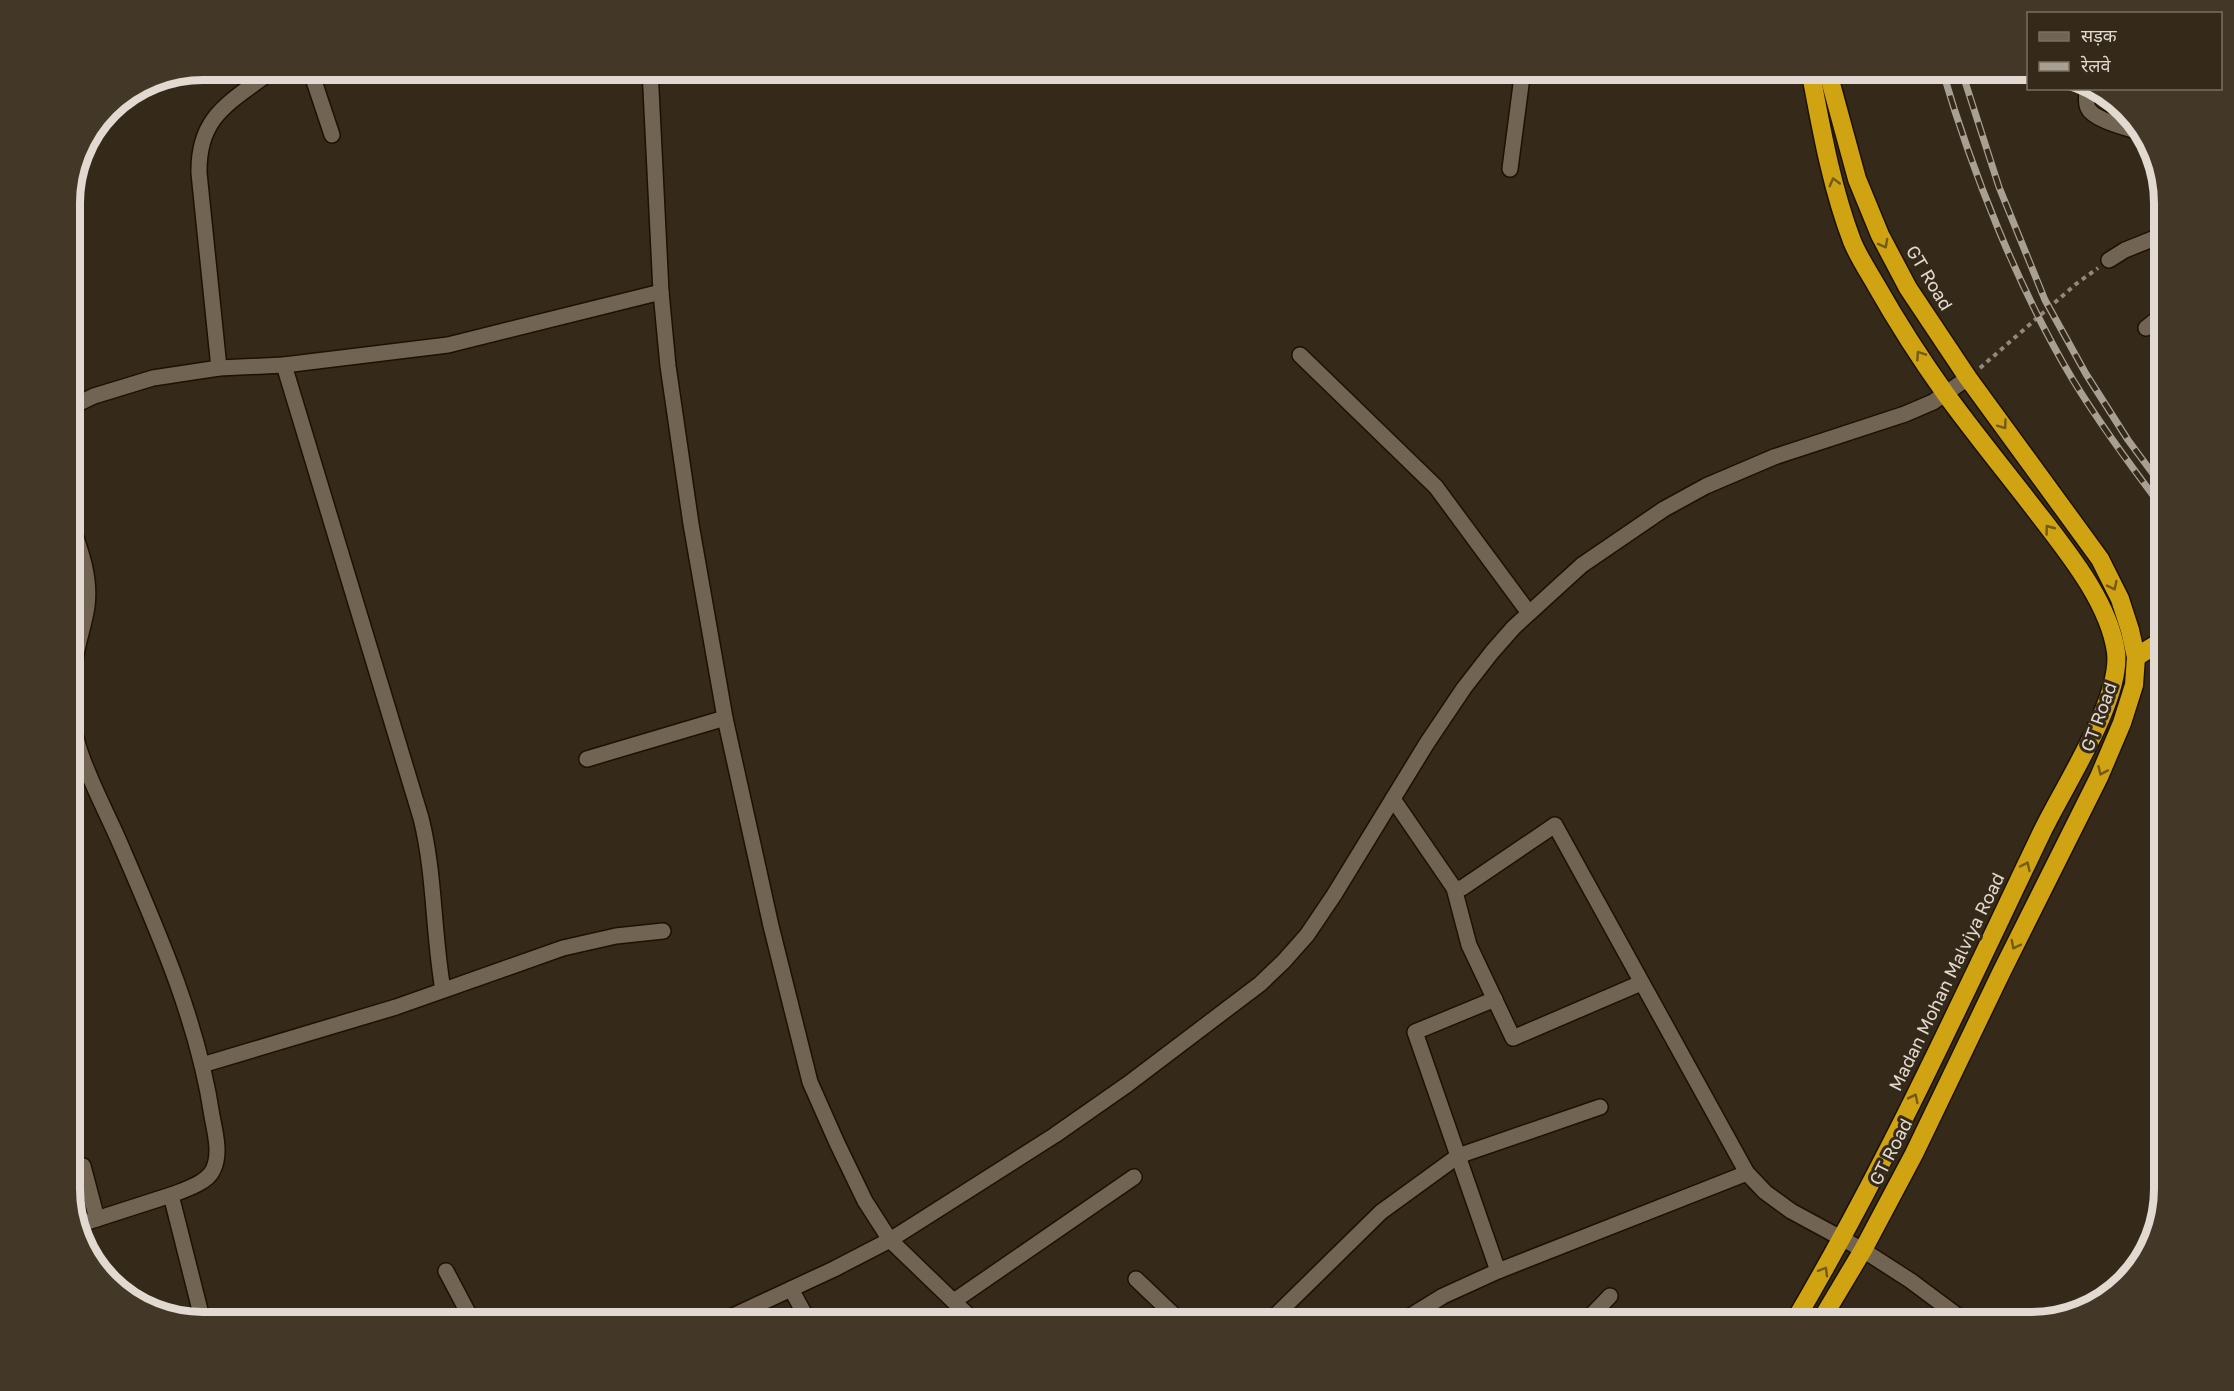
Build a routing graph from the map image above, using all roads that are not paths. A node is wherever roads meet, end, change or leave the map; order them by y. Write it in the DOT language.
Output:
graph roads {
  1 [pos="261,79"];
  2 [pos="313,79"];
  3 [pos="650,79"];
  4 [pos="1522,79"];
  5 [pos="1812,79"];
  6 [pos="1830,79"];
  7 [pos="2087,93"];
  8 [pos="2130,129"];
  9 [pos="332,135"];
  10 [pos="1510,169"];
  11 [pos="2154,238"];
  12 [pos="2109,260"];
  13 [pos="661,292"];
  14 [pos="2154,322"];
  15 [pos="2146,328"];
  16 [pos="1300,355"];
  17 [pos="284,365"];
  18 [pos="219,368"];
  19 [pos="1968,378"];
  20 [pos="1945,392"];
  21 [pos="80,403"];
  22 [pos="80,549"];
  23 [pos="1529,613"];
  24 [pos="80,637"];
  25 [pos="2154,646"];
  26 [pos="2136,657"];
  27 [pos="725,718"];
  28 [pos="80,750"];
  29 [pos="587,759"];
  30 [pos="1393,799"];
  31 [pos="1454,888"];
  32 [pos="663,931"];
  33 [pos="1641,982"];
  34 [pos="443,990"];
  35 [pos="1495,999"];
  36 [pos="202,1065"];
  37 [pos="1600,1107"];
  38 [pos="1458,1156"];
  39 [pos="80,1165"];
  40 [pos="1747,1173"];
  41 [pos="1134,1177"];
  42 [pos="171,1195"];
  43 [pos="97,1219"];
  44 [pos="85,1223"];
  45 [pos="1844,1238"];
  46 [pos="890,1240"];
  47 [pos="1863,1250"];
  48 [pos="446,1271"];
  49 [pos="1498,1271"];
  50 [pos="1136,1279"];
  51 [pos="791,1289"];
  52 [pos="1610,1296"];
  53 [pos="954,1301"];
  54 [pos="200,1312"];
  55 [pos="468,1312"];
  56 [pos="742,1312"];
  57 [pos="803,1312"];
  58 [pos="965,1312"];
  59 [pos="1171,1312"];
  60 [pos="1279,1312"];
  61 [pos="1417,1312"];
  62 [pos="1595,1312"];
  63 [pos="1800,1312"];
  64 [pos="1826,1312"];
  65 [pos="1953,1312"];
  1 -- 18 [label="street"];
  2 -- 9 [label="street"];
  3 -- 13 [label="street"];
  4 -- 10 [label="street"];
  20 -- 5 [label="highway, one-way"];
  6 -- 19 [label="highway, GT Road, one-way"];
  7 -- 8 [label="street"];
  11 -- 12 [label="street"];
  13 -- 17 [label="street"];
  13 -- 27 [label="street"];
  14 -- 15 [label="street"];
  16 -- 23 [label="street"];
  17 -- 18 [label="street"];
  17 -- 34 [label="street"];
  18 -- 21 [label="street"];
  19 -- 20 [label="street"];
  19 -- 26 [label="highway, GT Road, one-way"];
  20 -- 23 [label="street"];
  45 -- 20 [label="highway, Madan Mohan Malviya Road, one-way"];
  22 -- 24 [label="street"];
  23 -- 30 [label="street"];
  25 -- 26 [label="highway"];
  26 -- 47 [label="highway, GT Road, one-way"];
  27 -- 29 [label="street"];
  27 -- 46 [label="street"];
  28 -- 36 [label="street"];
  30 -- 31 [label="street"];
  30 -- 46 [label="street"];
  31 -- 33 [label="street"];
  31 -- 35 [label="street"];
  32 -- 34 [label="street"];
  33 -- 35 [label="street"];
  33 -- 40 [label="street"];
  34 -- 36 [label="street"];
  35 -- 38 [label="street"];
  36 -- 42 [label="street"];
  37 -- 38 [label="street"];
  38 -- 49 [label="street"];
  38 -- 60 [label="street"];
  39 -- 43 [label="street"];
  40 -- 45 [label="street"];
  40 -- 49 [label="street"];
  41 -- 53 [label="street"];
  42 -- 43 [label="street"];
  42 -- 54 [label="street"];
  43 -- 44 [label="street"];
  45 -- 47 [label="street"];
  63 -- 45 [label="highway, Madan Mohan Malviya Road, one-way"];
  46 -- 51 [label="street"];
  46 -- 53 [label="street"];
  47 -- 64 [label="highway, GT Road"];
  47 -- 65 [label="street"];
  48 -- 55 [label="street"];
  49 -- 61 [label="street"];
  50 -- 59 [label="street"];
  51 -- 56 [label="street"];
  51 -- 57 [label="street"];
  52 -- 62 [label="street"];
  53 -- 58 [label="street"];
}
